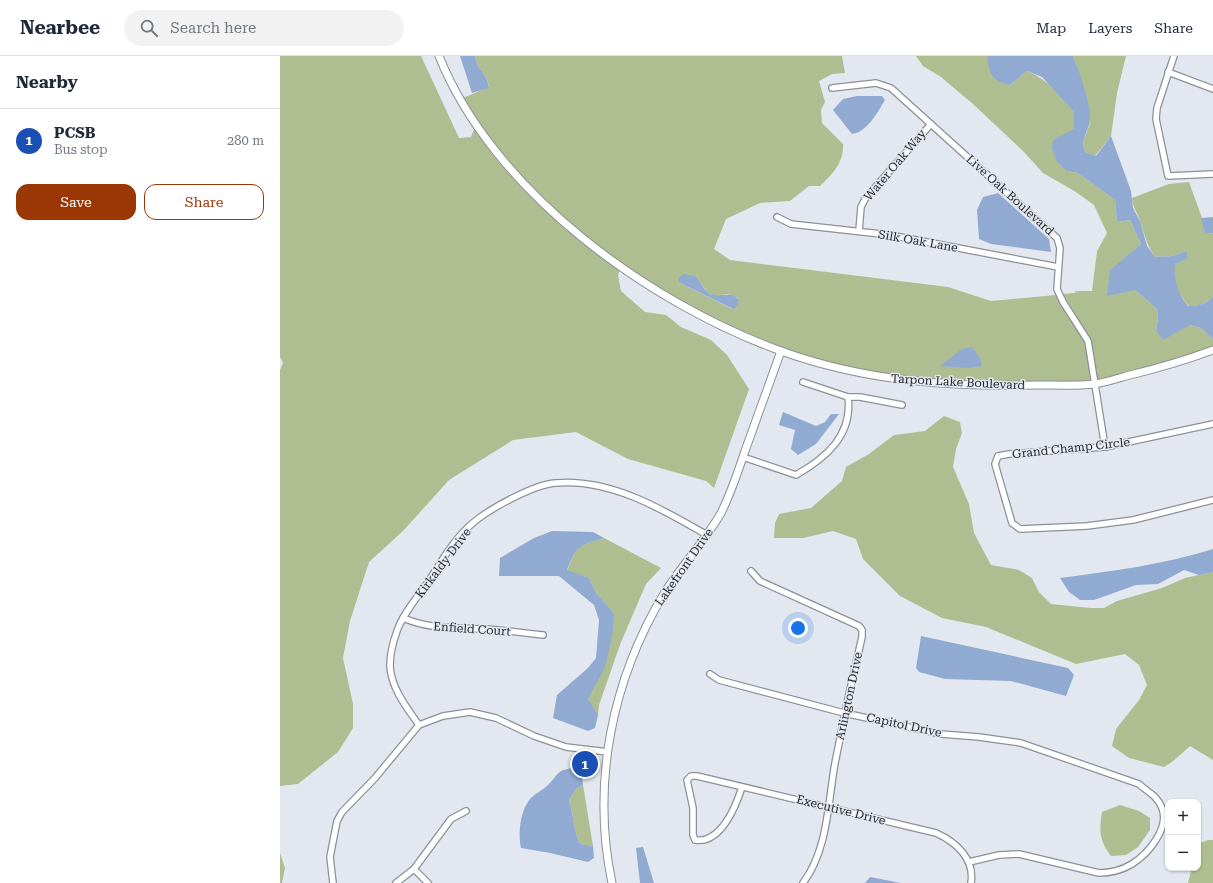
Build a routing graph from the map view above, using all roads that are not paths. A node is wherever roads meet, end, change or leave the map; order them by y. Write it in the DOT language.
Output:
graph roads {
  1 [pos="439,56"];
  2 [pos="1174,56"];
  3 [pos="1168,72"];
  4 [pos="832,88"];
  5 [pos="1213,89"];
  6 [pos="931,124"];
  7 [pos="1213,174"];
  8 [pos="778,216"];
  9 [pos="859,231"];
  10 [pos="1058,267"];
  11 [pos="1213,350"];
  12 [pos="781,351"];
  13 [pos="803,382"];
  14 [pos="1095,384"];
  15 [pos="848,397"];
  16 [pos="902,405"];
  17 [pos="1213,424"];
  18 [pos="1105,447"];
  19 [pos="743,457"];
  20 [pos="1213,500"];
  21 [pos="707,536"];
  22 [pos="751,571"];
  23 [pos="403,618"];
  24 [pos="543,635"];
  25 [pos="710,674"];
  26 [pos="844,713"];
  27 [pos="419,725"];
  28 [pos="608,752"];
  29 [pos="742,786"];
  30 [pos="828,807"];
  31 [pos="466,811"];
  32 [pos="969,862"];
  33 [pos="414,869"];
  34 [pos="333,883"];
  35 [pos="396,883"];
  36 [pos="428,883"];
  37 [pos="612,883"];
  38 [pos="803,883"];
  39 [pos="971,883"];
  1 -- 12 [label="street, Tarpon Lake Boulevard"];
  2 -- 3 [label="street"];
  3 -- 5 [label="street"];
  3 -- 7 [label="street"];
  4 -- 6 [label="street, Live Oak Boulevard"];
  6 -- 9 [label="street, Water Oak Way"];
  6 -- 10 [label="street, Live Oak Boulevard"];
  8 -- 9 [label="street, Silk Oak Lane"];
  9 -- 10 [label="street, Silk Oak Lane"];
  10 -- 14 [label="street, Live Oak Boulevard"];
  11 -- 14 [label="street, Tarpon Lake Boulevard"];
  12 -- 14 [label="street, Tarpon Lake Boulevard"];
  12 -- 19 [label="street, Lakefront Drive"];
  13 -- 15 [label="street"];
  14 -- 18 [label="street, Live Oak Boulevard"];
  15 -- 16 [label="street"];
  15 -- 19 [label="street"];
  17 -- 18 [label="street, Grand Champ Circle"];
  18 -- 20 [label="street, Grand Champ Circle"];
  19 -- 21 [label="street, Lakefront Drive"];
  21 -- 23 [label="street, Kirkaldy Drive"];
  21 -- 28 [label="street, Lakefront Drive"];
  22 -- 26 [label="street, Arlington Drive"];
  23 -- 24 [label="street, Enfield Court"];
  23 -- 27 [label="street, Kirkaldy Drive"];
  25 -- 26 [label="street, Capitol Drive"];
  26 -- 30 [label="street, Arlington Drive"];
  26 -- 32 [label="street, Capitol Drive"];
  27 -- 28 [label="street"];
  27 -- 34 [label="street"];
  28 -- 37 [label="street, Lakefront Drive"];
  29 -- 29 [label="street, Executive Drive"];
  29 -- 30 [label="street, Executive Drive"];
  30 -- 32 [label="street, Executive Drive"];
  30 -- 38 [label="street, Arlington Drive"];
  31 -- 33 [label="street"];
  32 -- 39 [label="street"];
  33 -- 35 [label="street"];
  33 -- 36 [label="street"];
}
